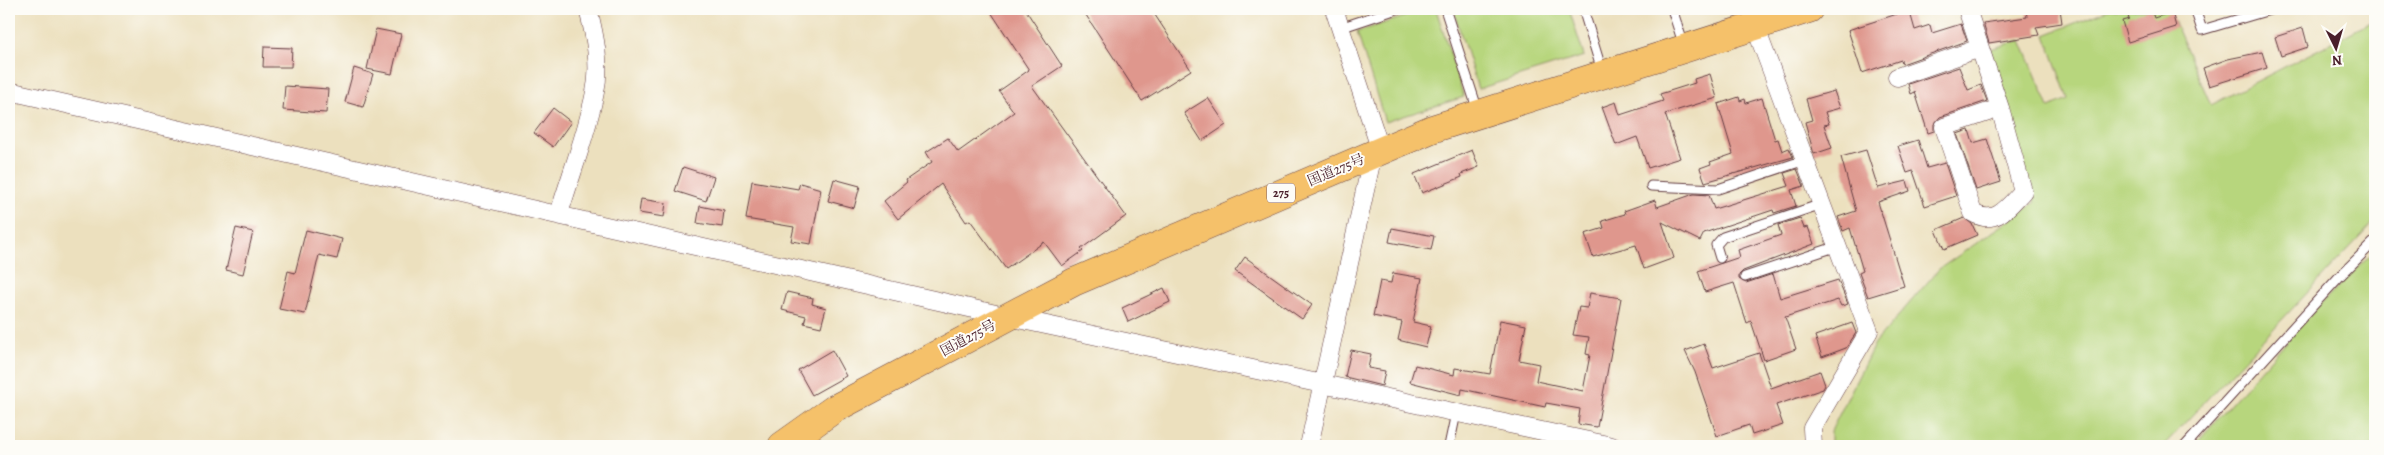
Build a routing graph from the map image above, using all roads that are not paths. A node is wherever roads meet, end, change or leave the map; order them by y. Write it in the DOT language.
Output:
graph roads {
  1 [pos="588,9"];
  2 [pos="1334,9"];
  3 [pos="1397,9"];
  4 [pos="1445,9"];
  5 [pos="1584,9"];
  6 [pos="1672,9"];
  7 [pos="1809,9"];
  8 [pos="1967,9"];
  9 [pos="2195,9"];
  10 [pos="2273,9"];
  11 [pos="1770,18"];
  12 [pos="1340,28"];
  13 [pos="1980,48"];
  14 [pos="1685,49"];
  15 [pos="1603,74"];
  16 [pos="1897,77"];
  17 [pos="9,91"];
  18 [pos="2000,108"];
  19 [pos="1479,114"];
  20 [pos="1377,152"];
  21 [pos="1805,160"];
  22 [pos="1652,186"];
  23 [pos="1822,204"];
  24 [pos="559,214"];
  25 [pos="2375,241"];
  26 [pos="1838,246"];
  27 [pos="1720,258"];
  28 [pos="1745,277"];
  29 [pos="1009,317"];
  30 [pos="1322,384"];
  31 [pos="1456,413"];
  32 [pos="782,446"];
  33 [pos="1308,446"];
  34 [pos="1449,446"];
  35 [pos="1612,446"];
  36 [pos="1813,446"];
  37 [pos="2185,446"];
  1 -- 24 [label="street"];
  2 -- 12 [label="street"];
  3 -- 12 [label="lane"];
  4 -- 19 [label="lane"];
  5 -- 15 [label="lane"];
  6 -- 14 [label="lane"];
  7 -- 11 [label="highway, 国道275号 / 275"];
  8 -- 13 [label="street"];
  9 -- 10 [label="lane"];
  11 -- 14 [label="highway, 国道275号 / 275"];
  11 -- 21 [label="street"];
  12 -- 20 [label="street"];
  13 -- 16 [label="street"];
  13 -- 18 [label="street"];
  14 -- 15 [label="highway, 国道275号 / 275"];
  15 -- 19 [label="highway, 国道275号 / 275"];
  17 -- 24 [label="street"];
  18 -- 18 [label="street"];
  19 -- 20 [label="highway, 国道275号 / 275"];
  20 -- 29 [label="highway, 国道275号 / 275"];
  20 -- 30 [label="street"];
  21 -- 22 [label="lane"];
  21 -- 23 [label="street"];
  23 -- 26 [label="street"];
  23 -- 27 [label="lane"];
  24 -- 29 [label="street"];
  25 -- 37 [label="lane"];
  26 -- 28 [label="lane"];
  26 -- 36 [label="street"];
  29 -- 30 [label="street"];
  29 -- 32 [label="highway, 国道275号 / 275"];
  30 -- 31 [label="street"];
  30 -- 33 [label="street"];
  31 -- 34 [label="lane"];
  31 -- 35 [label="street"];
}
